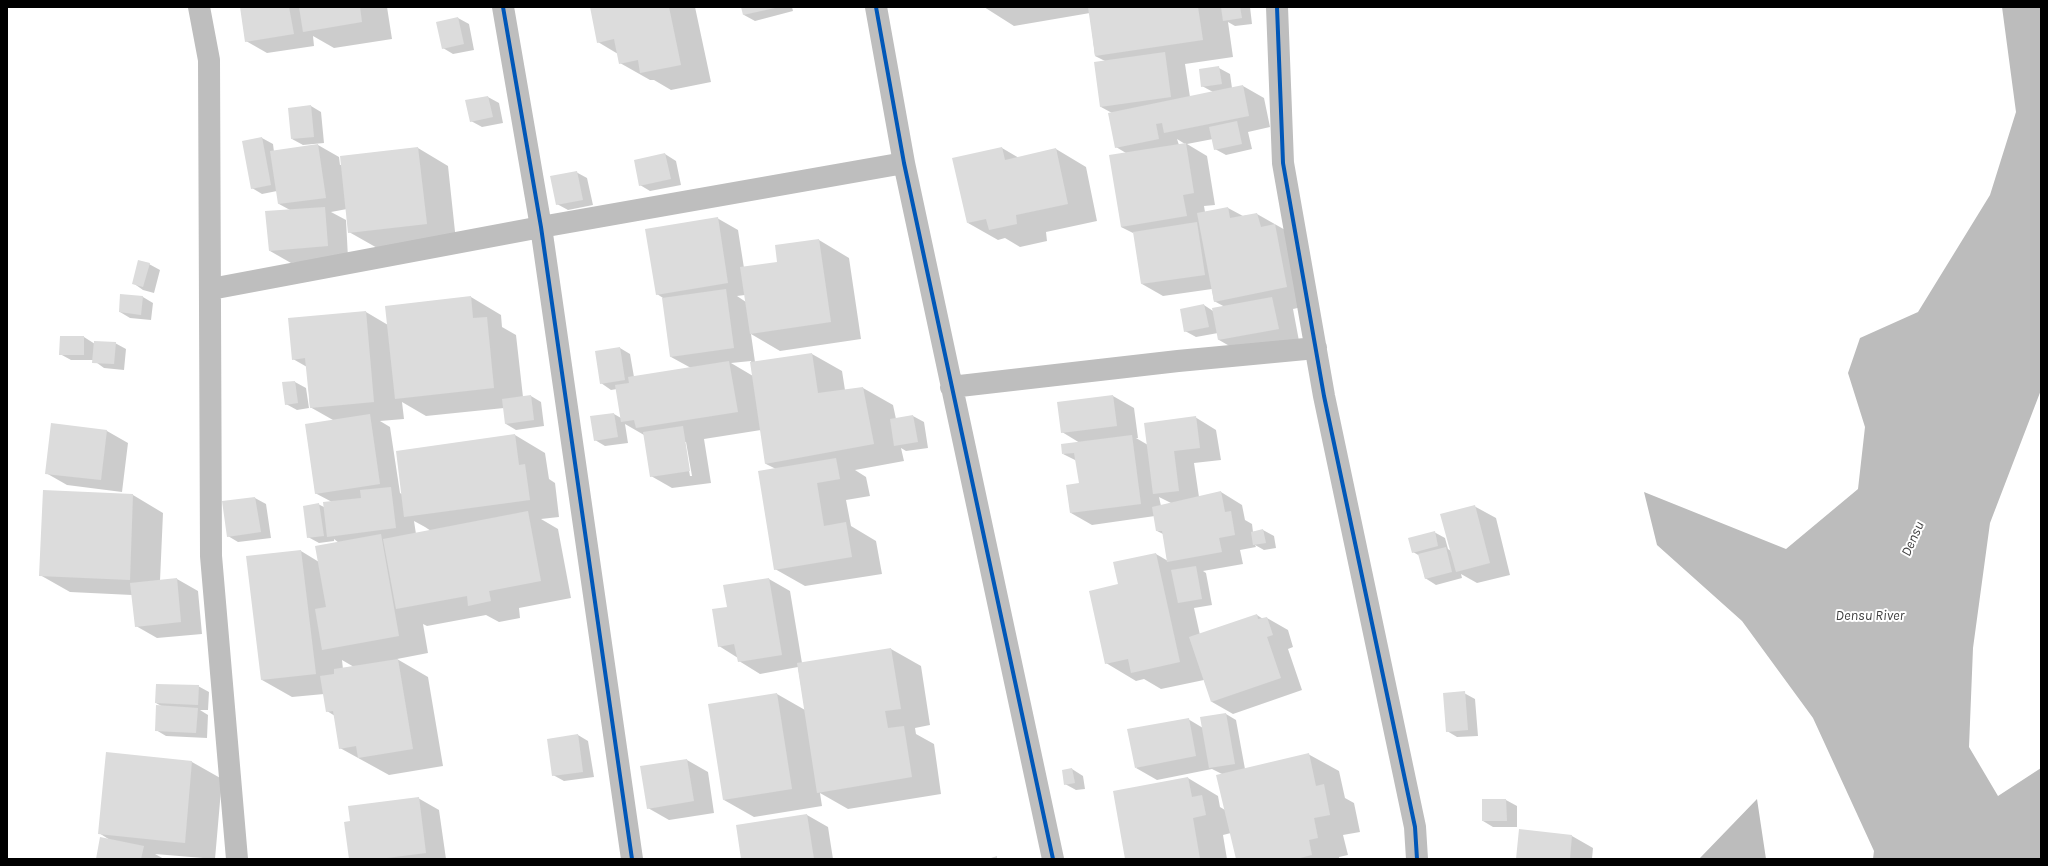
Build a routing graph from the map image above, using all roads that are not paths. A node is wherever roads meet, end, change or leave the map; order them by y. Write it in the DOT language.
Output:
graph roads {
  1 [pos="199,7"];
  2 [pos="502,7"];
  3 [pos="876,7"];
  4 [pos="1277,7"];
  5 [pos="904,163"];
  6 [pos="541,227"];
  7 [pos="210,289"];
  8 [pos="1316,348"];
  9 [pos="951,387"];
  10 [pos="237,859"];
  11 [pos="632,859"];
  12 [pos="1053,859"];
  13 [pos="1417,859"];
  1 -- 7 [label="street"];
  2 -- 6 [label="street"];
  3 -- 5 [label="street"];
  4 -- 8 [label="street"];
  5 -- 6 [label="street"];
  5 -- 9 [label="street"];
  6 -- 7 [label="street"];
  6 -- 11 [label="street"];
  7 -- 10 [label="street"];
  8 -- 9 [label="street"];
  8 -- 13 [label="street"];
  9 -- 12 [label="street"];
}
